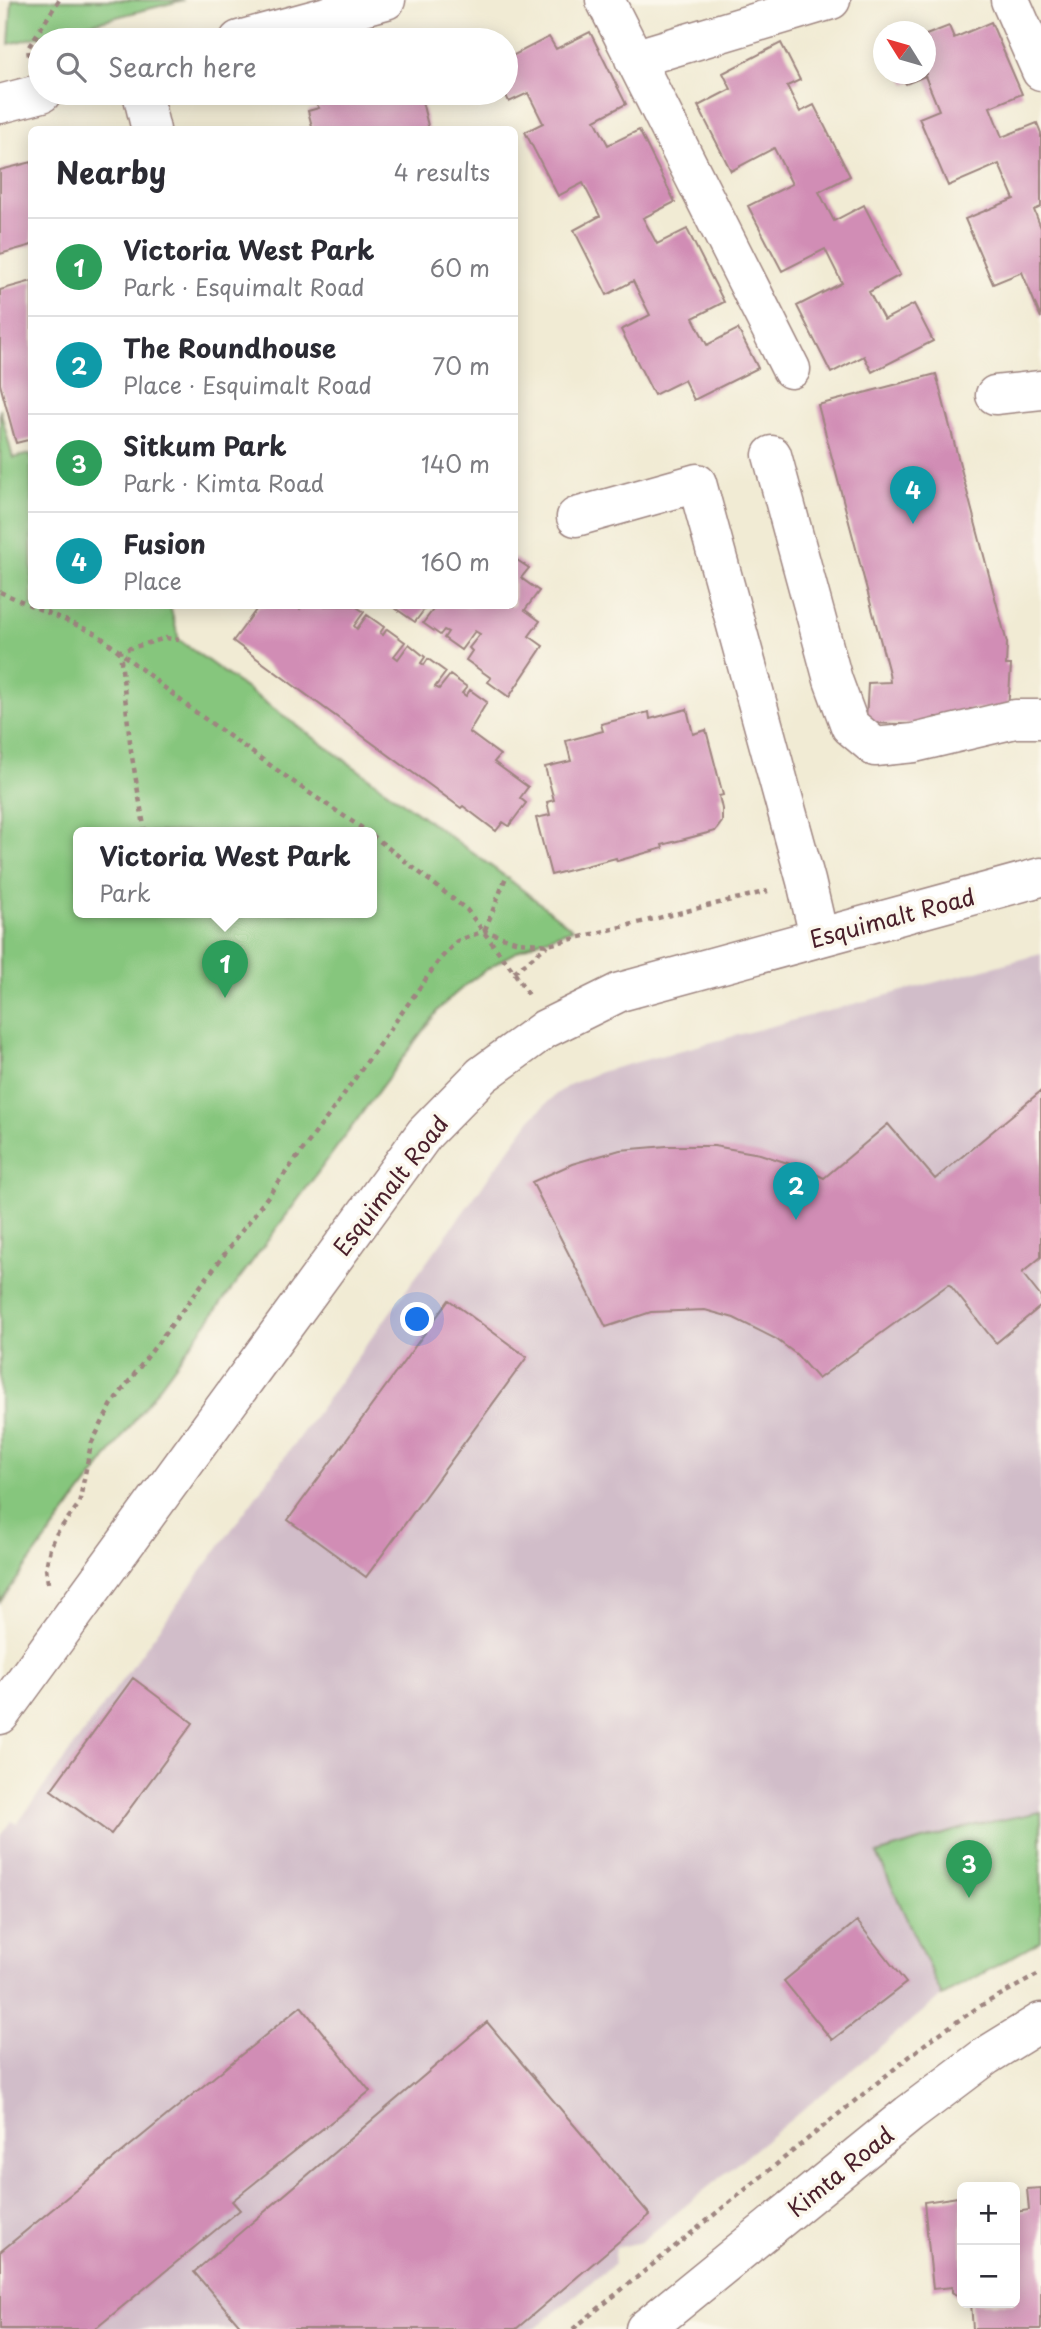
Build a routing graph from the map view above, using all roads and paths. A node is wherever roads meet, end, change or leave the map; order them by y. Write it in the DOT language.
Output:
graph roads {
  1 [pos="59,0"];
  2 [pos="386,0"];
  3 [pos="605,0"];
  4 [pos="831,0"];
  5 [pos="1010,0"];
  6 [pos="40,28"];
  7 [pos="283,28"];
  8 [pos="28,46"];
  9 [pos="634,59"];
  10 [pos="1041,71"];
  11 [pos="25,97"];
  12 [pos="145,105"];
  13 [pos="150,126"];
  14 [pos="791,369"];
  15 [pos="1041,390"];
  16 [pos="995,396"];
  17 [pos="772,455"];
  18 [pos="576,517"];
  19 [pos="0,592"];
  20 [pos="28,604"];
  21 [pos="39,609"];
  22 [pos="179,640"];
  23 [pos="120,652"];
  24 [pos="1041,719"];
  25 [pos="144,827"];
  26 [pos="361,827"];
  27 [pos="377,839"];
  28 [pos="506,877"];
  29 [pos="1041,877"];
  30 [pos="806,881"];
  31 [pos="484,931"];
  32 [pos="819,937"];
  33 [pos="548,945"];
  34 [pos="40,1593"];
  35 [pos="0,1715"];
  36 [pos="1041,1973"];
  37 [pos="1041,2022"];
  38 [pos="573,2329"];
  39 [pos="645,2329"];
  1 -- 6 [label="path"];
  2 -- 7 [label="main road"];
  3 -- 9 [label="main road"];
  4 -- 9 [label="main road"];
  5 -- 10 [label="main road"];
  8 -- 11 [label="path"];
  9 -- 14 [label="main road"];
  12 -- 13 [label="main road"];
  15 -- 16 [label="main road"];
  17 -- 24 [label="main road"];
  18 -- 30 [label="main road"];
  19 -- 20 [label="path"];
  21 -- 23 [label="path"];
  22 -- 23 [label="path"];
  23 -- 25 [label="path"];
  23 -- 26 [label="path"];
  27 -- 31 [label="path"];
  28 -- 31 [label="path"];
  29 -- 32 [label="main road, Esquimalt Road"];
  30 -- 32 [label="main road"];
  30 -- 33 [label="path"];
  31 -- 33 [label="path"];
  31 -- 33 [label="path"];
  31 -- 34 [label="path"];
  32 -- 35 [label="main road, Esquimalt Road"];
  36 -- 38 [label="path"];
  37 -- 39 [label="main road, Kimta Road"];
}
